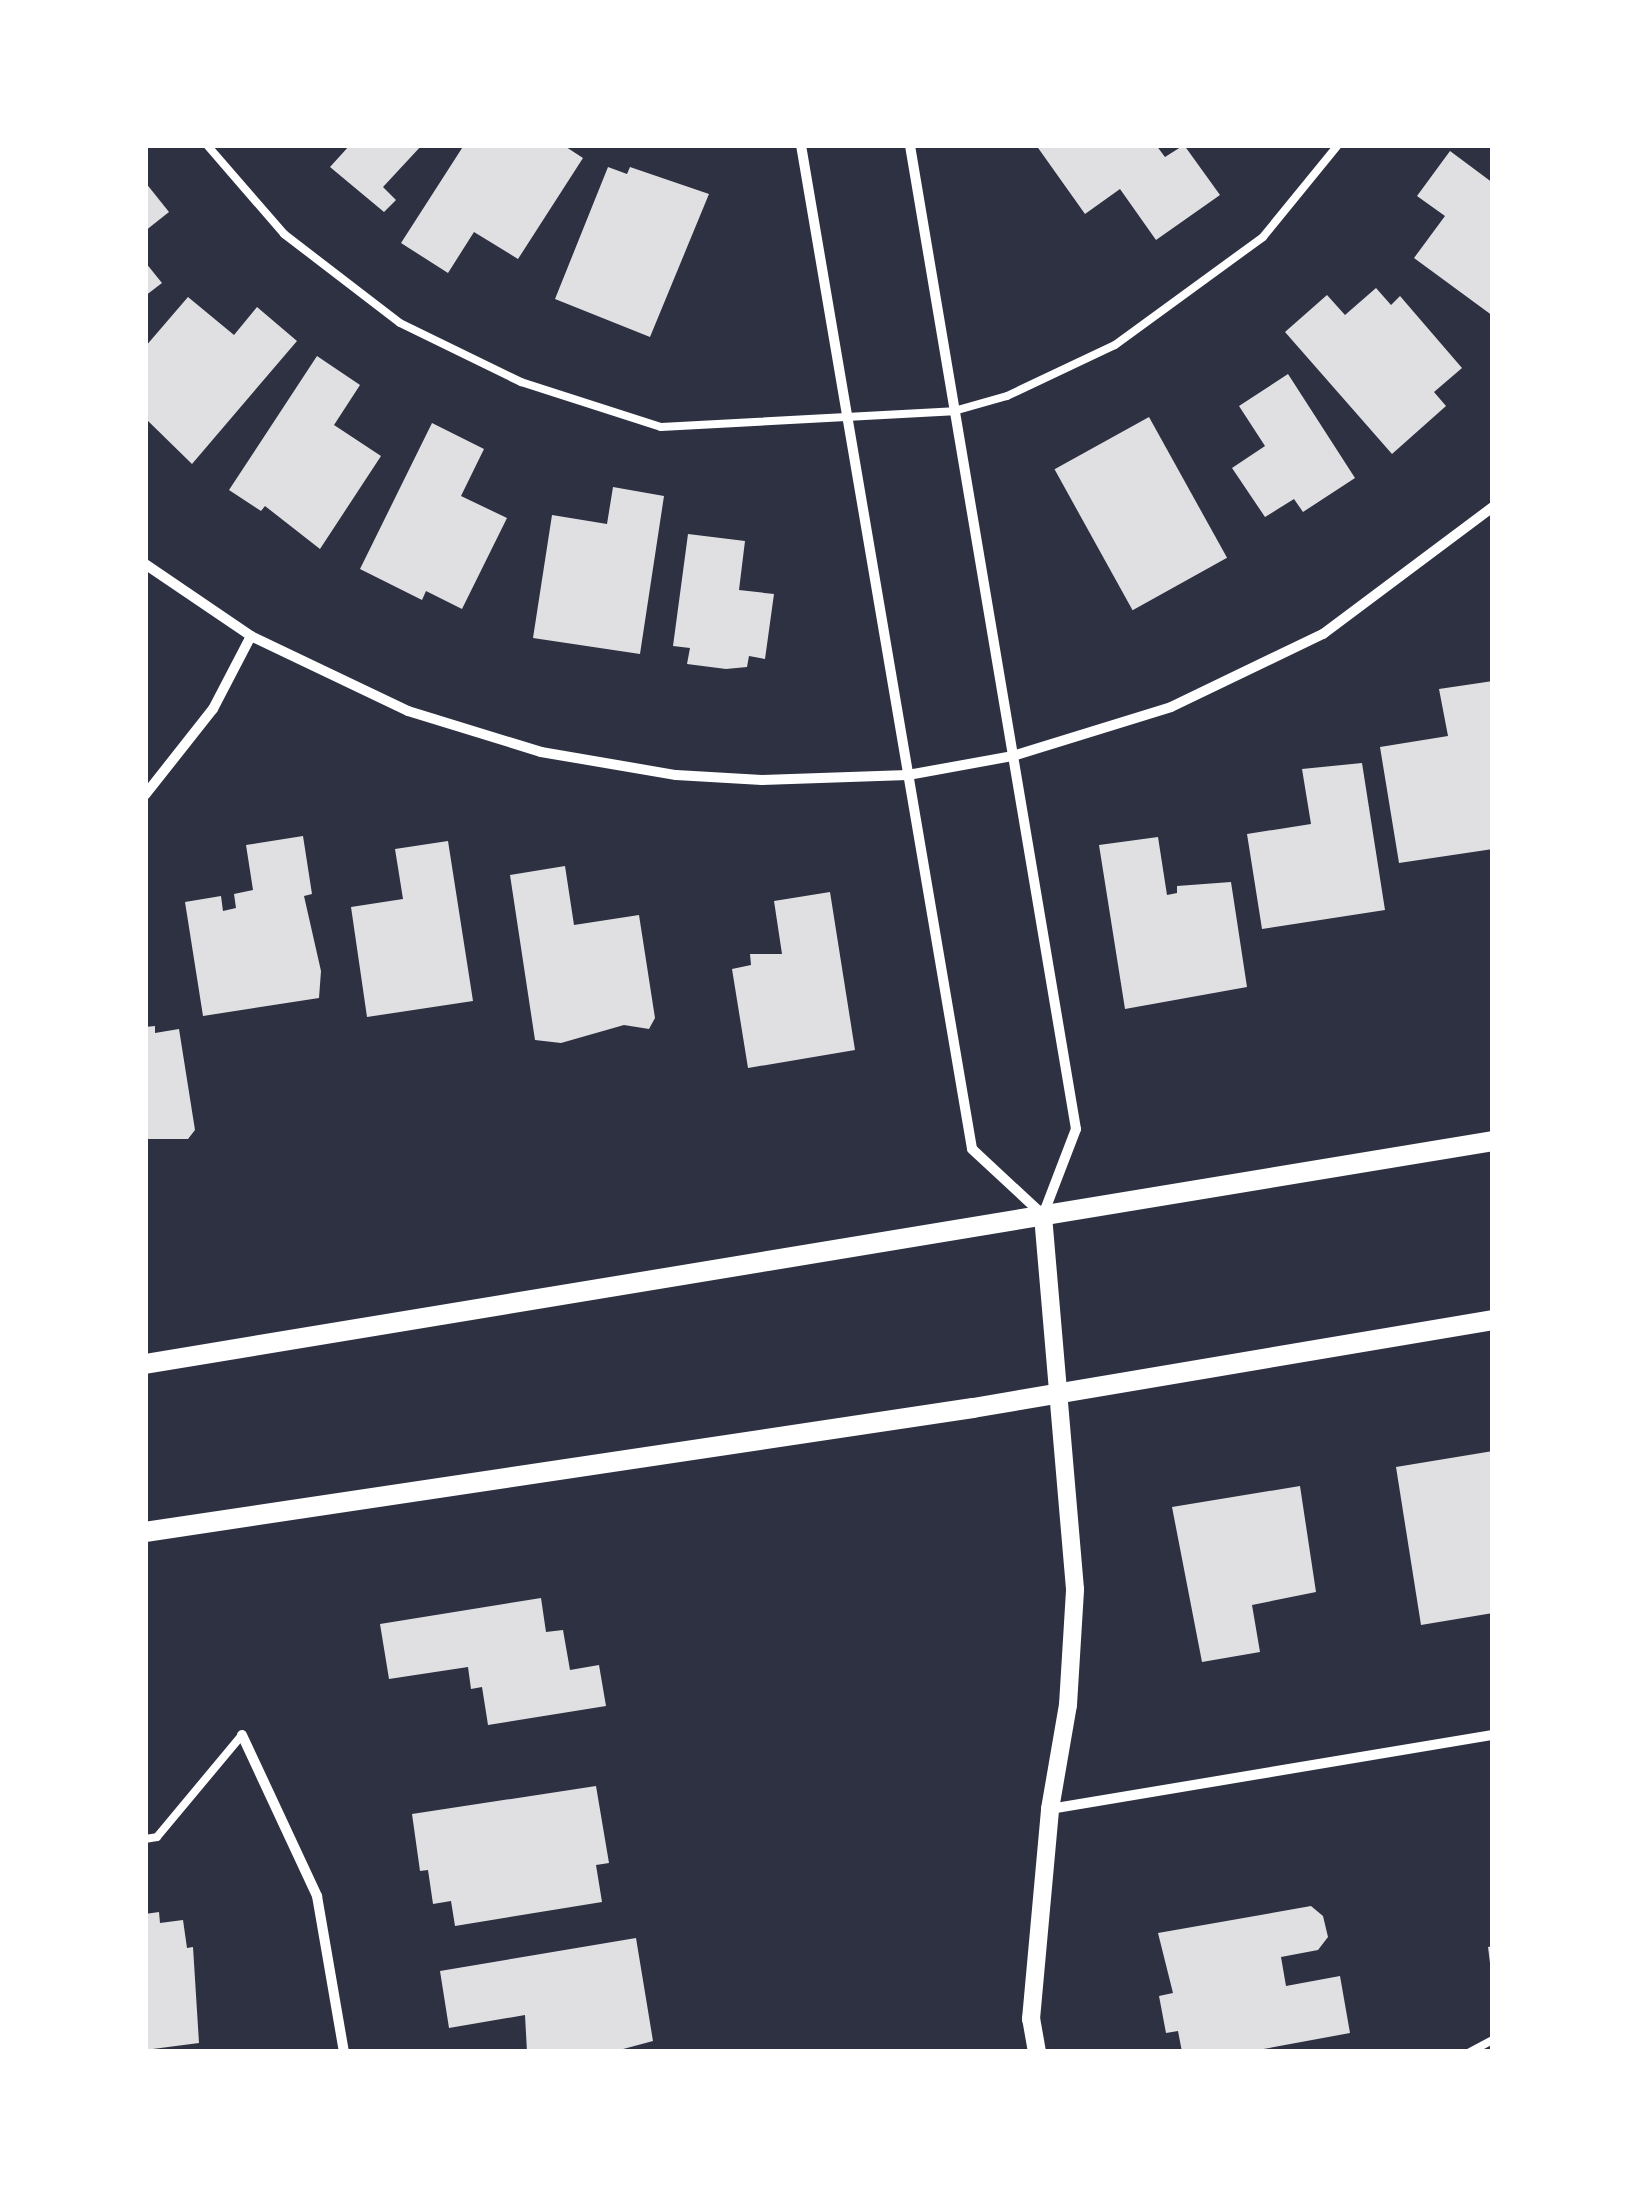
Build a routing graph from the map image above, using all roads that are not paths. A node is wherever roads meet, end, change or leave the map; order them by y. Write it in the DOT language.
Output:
graph roads {
  1 [pos="207,145"];
  2 [pos="801,145"];
  3 [pos="910,145"];
  4 [pos="1338,145"];
  5 [pos="954,411"];
  6 [pos="848,418"];
  7 [pos="1493,507"];
  8 [pos="145,564"];
  9 [pos="251,636"];
  10 [pos="1014,756"];
  11 [pos="908,775"];
  12 [pos="145,795"];
  13 [pos="1493,1141"];
  14 [pos="1043,1216"];
  15 [pos="1493,1320"];
  16 [pos="145,1364"];
  17 [pos="1056,1395"];
  18 [pos="145,1532"];
  19 [pos="242,1735"];
  20 [pos="1493,1736"];
  21 [pos="1050,1809"];
  22 [pos="145,1839"];
  23 [pos="1493,2040"];
  24 [pos="344,2052"];
  25 [pos="1037,2052"];
  26 [pos="1470,2052"];
  1 -- 6 [label="lane"];
  2 -- 6 [label="street"];
  3 -- 5 [label="street"];
  4 -- 5 [label="lane"];
  5 -- 6 [label="lane"];
  5 -- 10 [label="street"];
  6 -- 11 [label="street"];
  7 -- 10 [label="street"];
  8 -- 9 [label="street"];
  9 -- 11 [label="street"];
  9 -- 12 [label="street"];
  10 -- 11 [label="street"];
  10 -- 14 [label="street"];
  11 -- 14 [label="street"];
  13 -- 14 [label="main road"];
  14 -- 16 [label="main road"];
  14 -- 17 [label="street"];
  15 -- 17 [label="main road"];
  17 -- 18 [label="main road"];
  17 -- 21 [label="street"];
  19 -- 22 [label="lane"];
  19 -- 24 [label="street"];
  20 -- 21 [label="street"];
  21 -- 25 [label="street"];
  23 -- 26 [label="lane"];
}
